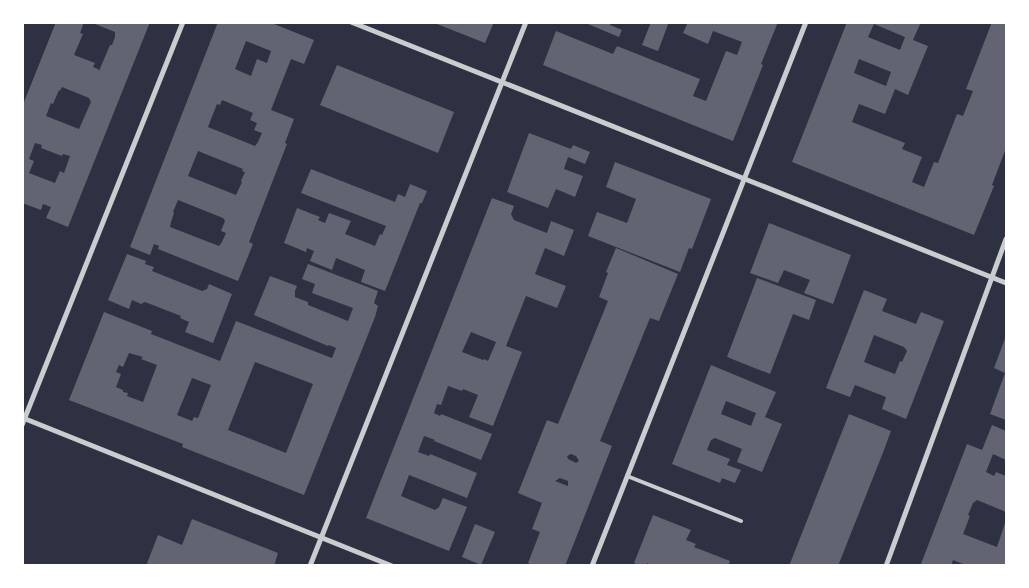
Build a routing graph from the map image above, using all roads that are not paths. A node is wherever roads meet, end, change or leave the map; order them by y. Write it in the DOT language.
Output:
graph roads {
  1 [pos="183,22"];
  2 [pos="351,22"];
  3 [pos="526,22"];
  4 [pos="806,22"];
  5 [pos="502,82"];
  6 [pos="745,179"];
  7 [pos="1006,239"];
  8 [pos="992,277"];
  9 [pos="1006,283"];
  10 [pos="24,418"];
  11 [pos="22,425"];
  12 [pos="627,476"];
  13 [pos="741,521"];
  14 [pos="321,537"];
  15 [pos="310,566"];
  16 [pos="392,566"];
  17 [pos="592,566"];
  18 [pos="886,566"];
  1 -- 10 [label="street"];
  2 -- 5 [label="street"];
  3 -- 5 [label="street"];
  4 -- 6 [label="street"];
  5 -- 6 [label="street"];
  5 -- 14 [label="street"];
  6 -- 8 [label="street"];
  6 -- 12 [label="street"];
  7 -- 8 [label="street"];
  8 -- 9 [label="street"];
  8 -- 18 [label="street"];
  10 -- 11 [label="street"];
  10 -- 14 [label="street"];
  12 -- 13 [label="lane"];
  12 -- 17 [label="street"];
  14 -- 15 [label="street"];
  14 -- 16 [label="street"];
}
